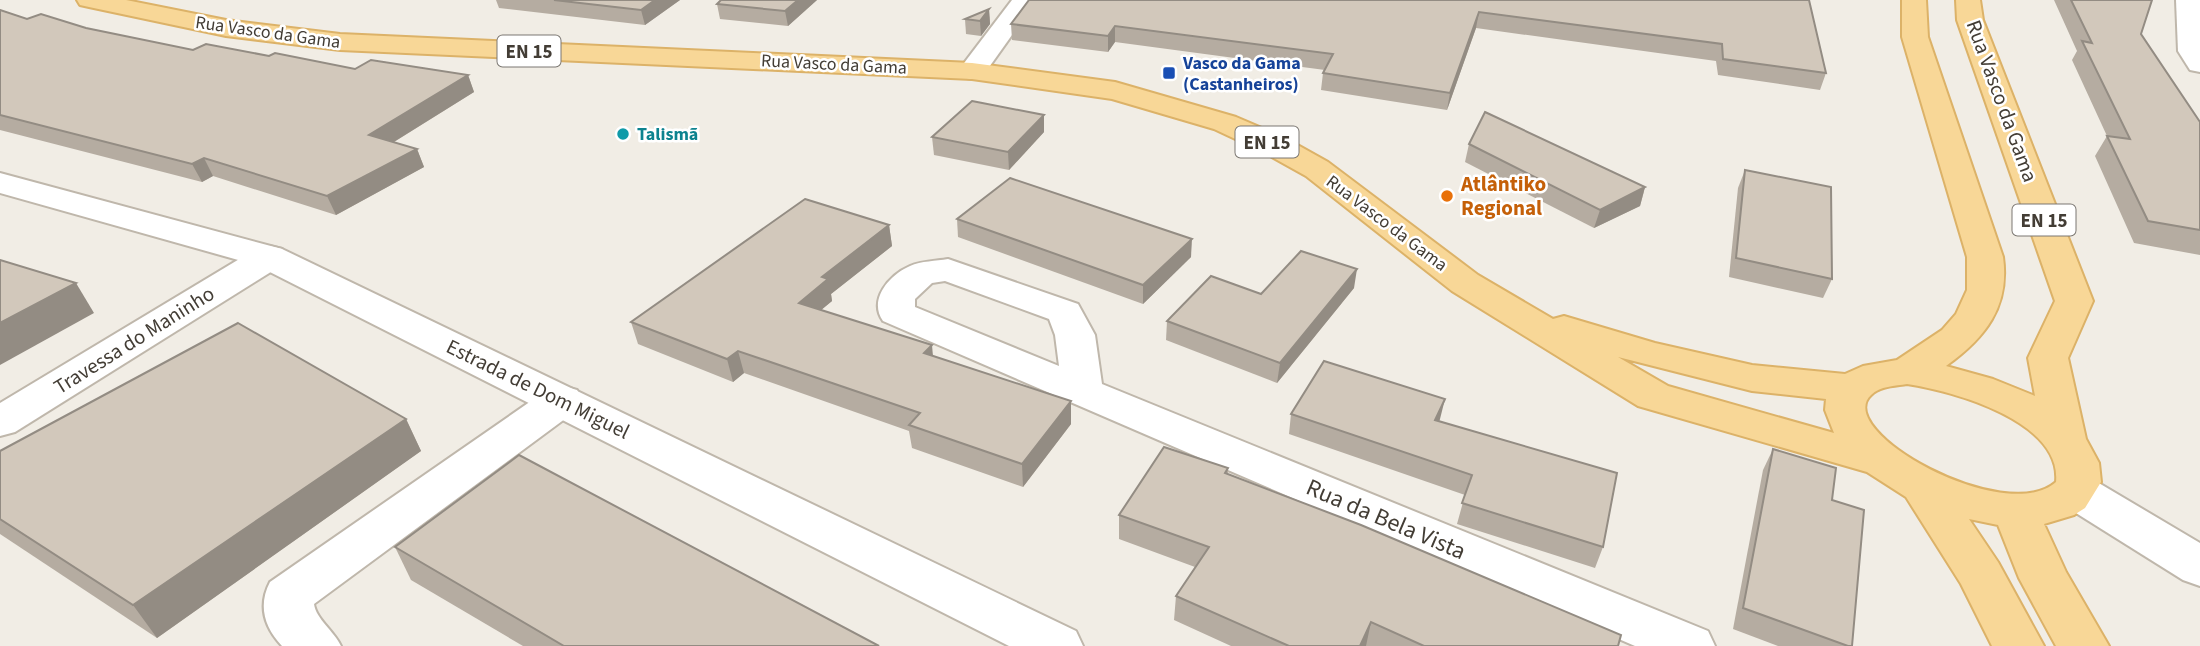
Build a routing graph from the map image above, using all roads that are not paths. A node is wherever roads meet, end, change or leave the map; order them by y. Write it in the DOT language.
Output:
graph roads {
  1 [pos="89,0"];
  2 [pos="1025,0"];
  3 [pos="1914,0"];
  4 [pos="1968,0"];
  5 [pos="2188,0"];
  6 [pos="2200,64"];
  7 [pos="972,71"];
  8 [pos="0,183"];
  9 [pos="269,257"];
  10 [pos="1519,314"];
  11 [pos="1907,371"];
  12 [pos="1851,388"];
  13 [pos="1083,392"];
  14 [pos="562,400"];
  15 [pos="0,422"];
  16 [pos="2065,440"];
  17 [pos="1881,460"];
  18 [pos="1922,485"];
  19 [pos="2076,491"];
  20 [pos="2015,510"];
  21 [pos="2200,567"];
  22 [pos="315,646"];
  23 [pos="1057,646"];
  24 [pos="1689,646"];
  25 [pos="2018,646"];
  26 [pos="2084,646"];
  1 -- 7 [label="main road, Rua Vasco da Gama / EN 15"];
  2 -- 7 [label="street"];
  3 -- 11 [label="main road"];
  4 -- 16 [label="main road, Rua Vasco da Gama / EN 15"];
  5 -- 6 [label="street"];
  7 -- 10 [label="main road, Rua Vasco da Gama / EN 15"];
  8 -- 9 [label="street, Estrada de Dom Miguel"];
  9 -- 14 [label="street, Estrada de Dom Miguel"];
  9 -- 15 [label="street, Travessa do Maninho"];
  10 -- 12 [label="main road, Rua Vasco da Gama / EN 15"];
  10 -- 17 [label="main road, Rua Vasco da Gama / EN 15"];
  11 -- 12 [label="main road"];
  11 -- 16 [label="main road"];
  12 -- 17 [label="main road"];
  13 -- 13 [label="street, Rua da Bela Vista"];
  13 -- 24 [label="street, Rua da Bela Vista"];
  14 -- 22 [label="street"];
  14 -- 23 [label="street, Estrada de Dom Miguel"];
  16 -- 19 [label="main road"];
  17 -- 18 [label="main road"];
  18 -- 20 [label="main road"];
  18 -- 25 [label="main road"];
  19 -- 20 [label="main road"];
  19 -- 21 [label="street"];
  20 -- 26 [label="main road"];
}
